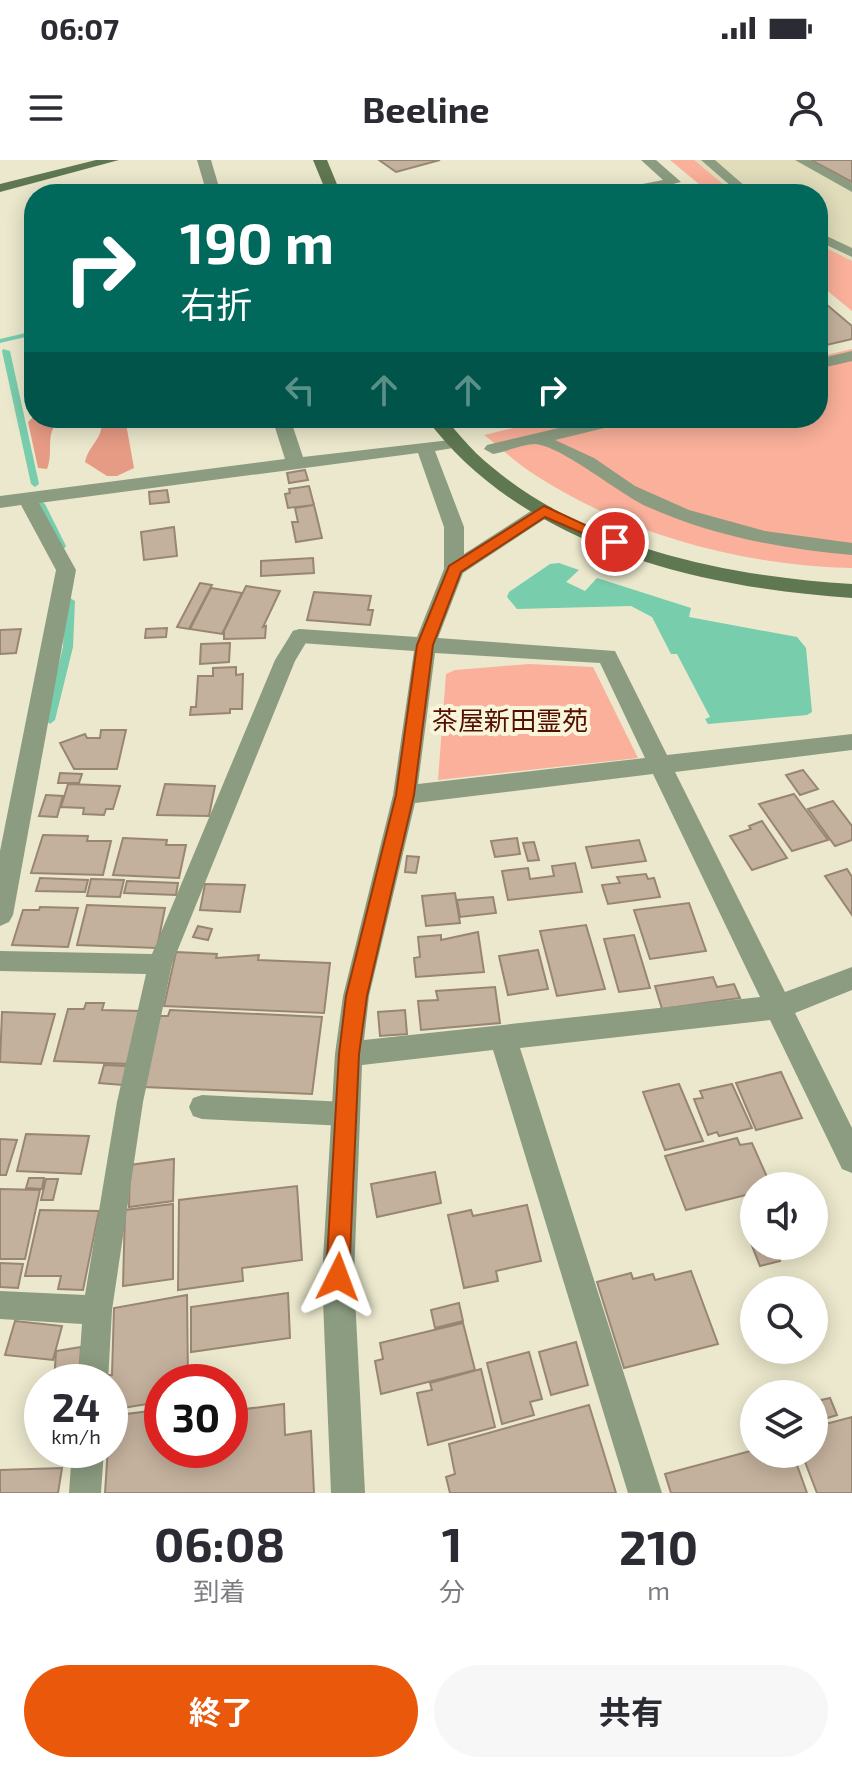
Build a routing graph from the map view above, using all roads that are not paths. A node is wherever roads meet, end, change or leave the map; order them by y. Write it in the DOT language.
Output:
graph roads {
  1 [pos="61,160"];
  2 [pos="112,160"];
  3 [pos="204,160"];
  4 [pos="320,160"];
  5 [pos="648,160"];
  6 [pos="707,160"];
  7 [pos="801,160"];
  8 [pos="0,175"];
  9 [pos="211,184"];
  10 [pos="330,184"];
  11 [pos="664,184"];
  12 [pos="736,184"];
  13 [pos="0,188"];
  14 [pos="852,188"];
  15 [pos="828,241"];
  16 [pos="852,253"];
  17 [pos="852,356"];
  18 [pos="828,362"];
  19 [pos="284,428"];
  20 [pos="442,428"];
  21 [pos="583,428"];
  22 [pos="538,439"];
  23 [pos="453,443"];
  24 [pos="425,448"];
  25 [pos="493,449"];
  26 [pos="295,462"];
  27 [pos="27,498"];
  28 [pos="0,502"];
  29 [pos="544,511"];
  30 [pos="852,549"];
  31 [pos="454,569"];
  32 [pos="852,591"];
  33 [pos="300,636"];
  34 [pos="425,645"];
  35 [pos="852,742"];
  36 [pos="662,765"];
  37 [pos="405,795"];
  38 [pos="0,915"];
  39 [pos="0,961"];
  40 [pos="160,964"];
  41 [pos="852,978"];
  42 [pos="778,1007"];
  43 [pos="503,1037"];
  44 [pos="349,1054"];
  45 [pos="202,1107"];
  46 [pos="346,1114"];
  47 [pos="852,1159"];
  48 [pos="0,1305"];
  49 [pos="97,1310"];
  50 [pos="94,1364"];
  51 [pos="87,1468"];
  52 [pos="85,1493"];
  53 [pos="348,1493"];
  54 [pos="645,1493"];
  1 -- 8 [label="street"];
  2 -- 13 [label="street"];
  3 -- 9 [label="street"];
  4 -- 10 [label="street"];
  5 -- 11 [label="street"];
  6 -- 12 [label="lane"];
  7 -- 14 [label="lane"];
  15 -- 16 [label="lane"];
  17 -- 18 [label="street"];
  19 -- 26 [label="street"];
  20 -- 23 [label="street"];
  21 -- 22 [label="street"];
  22 -- 25 [label="street"];
  22 -- 30 [label="street"];
  23 -- 24 [label="street"];
  23 -- 29 [label="street"];
  24 -- 26 [label="street"];
  24 -- 31 [label="street"];
  26 -- 27 [label="street"];
  27 -- 28 [label="street"];
  27 -- 38 [label="street"];
  29 -- 31 [label="street"];
  29 -- 32 [label="street"];
  31 -- 34 [label="street"];
  33 -- 34 [label="street"];
  33 -- 40 [label="lane"];
  34 -- 36 [label="street"];
  34 -- 37 [label="street"];
  35 -- 36 [label="street"];
  36 -- 37 [label="street"];
  36 -- 42 [label="street"];
  37 -- 44 [label="street"];
  39 -- 40 [label="lane"];
  40 -- 49 [label="lane"];
  41 -- 42 [label="street"];
  42 -- 43 [label="street"];
  42 -- 47 [label="street"];
  43 -- 44 [label="street"];
  43 -- 54 [label="street"];
  44 -- 46 [label="street"];
  45 -- 46 [label="lane"];
  46 -- 53 [label="street"];
  48 -- 49 [label="lane"];
  49 -- 50 [label="lane"];
  51 -- 52 [label="lane"];
}
